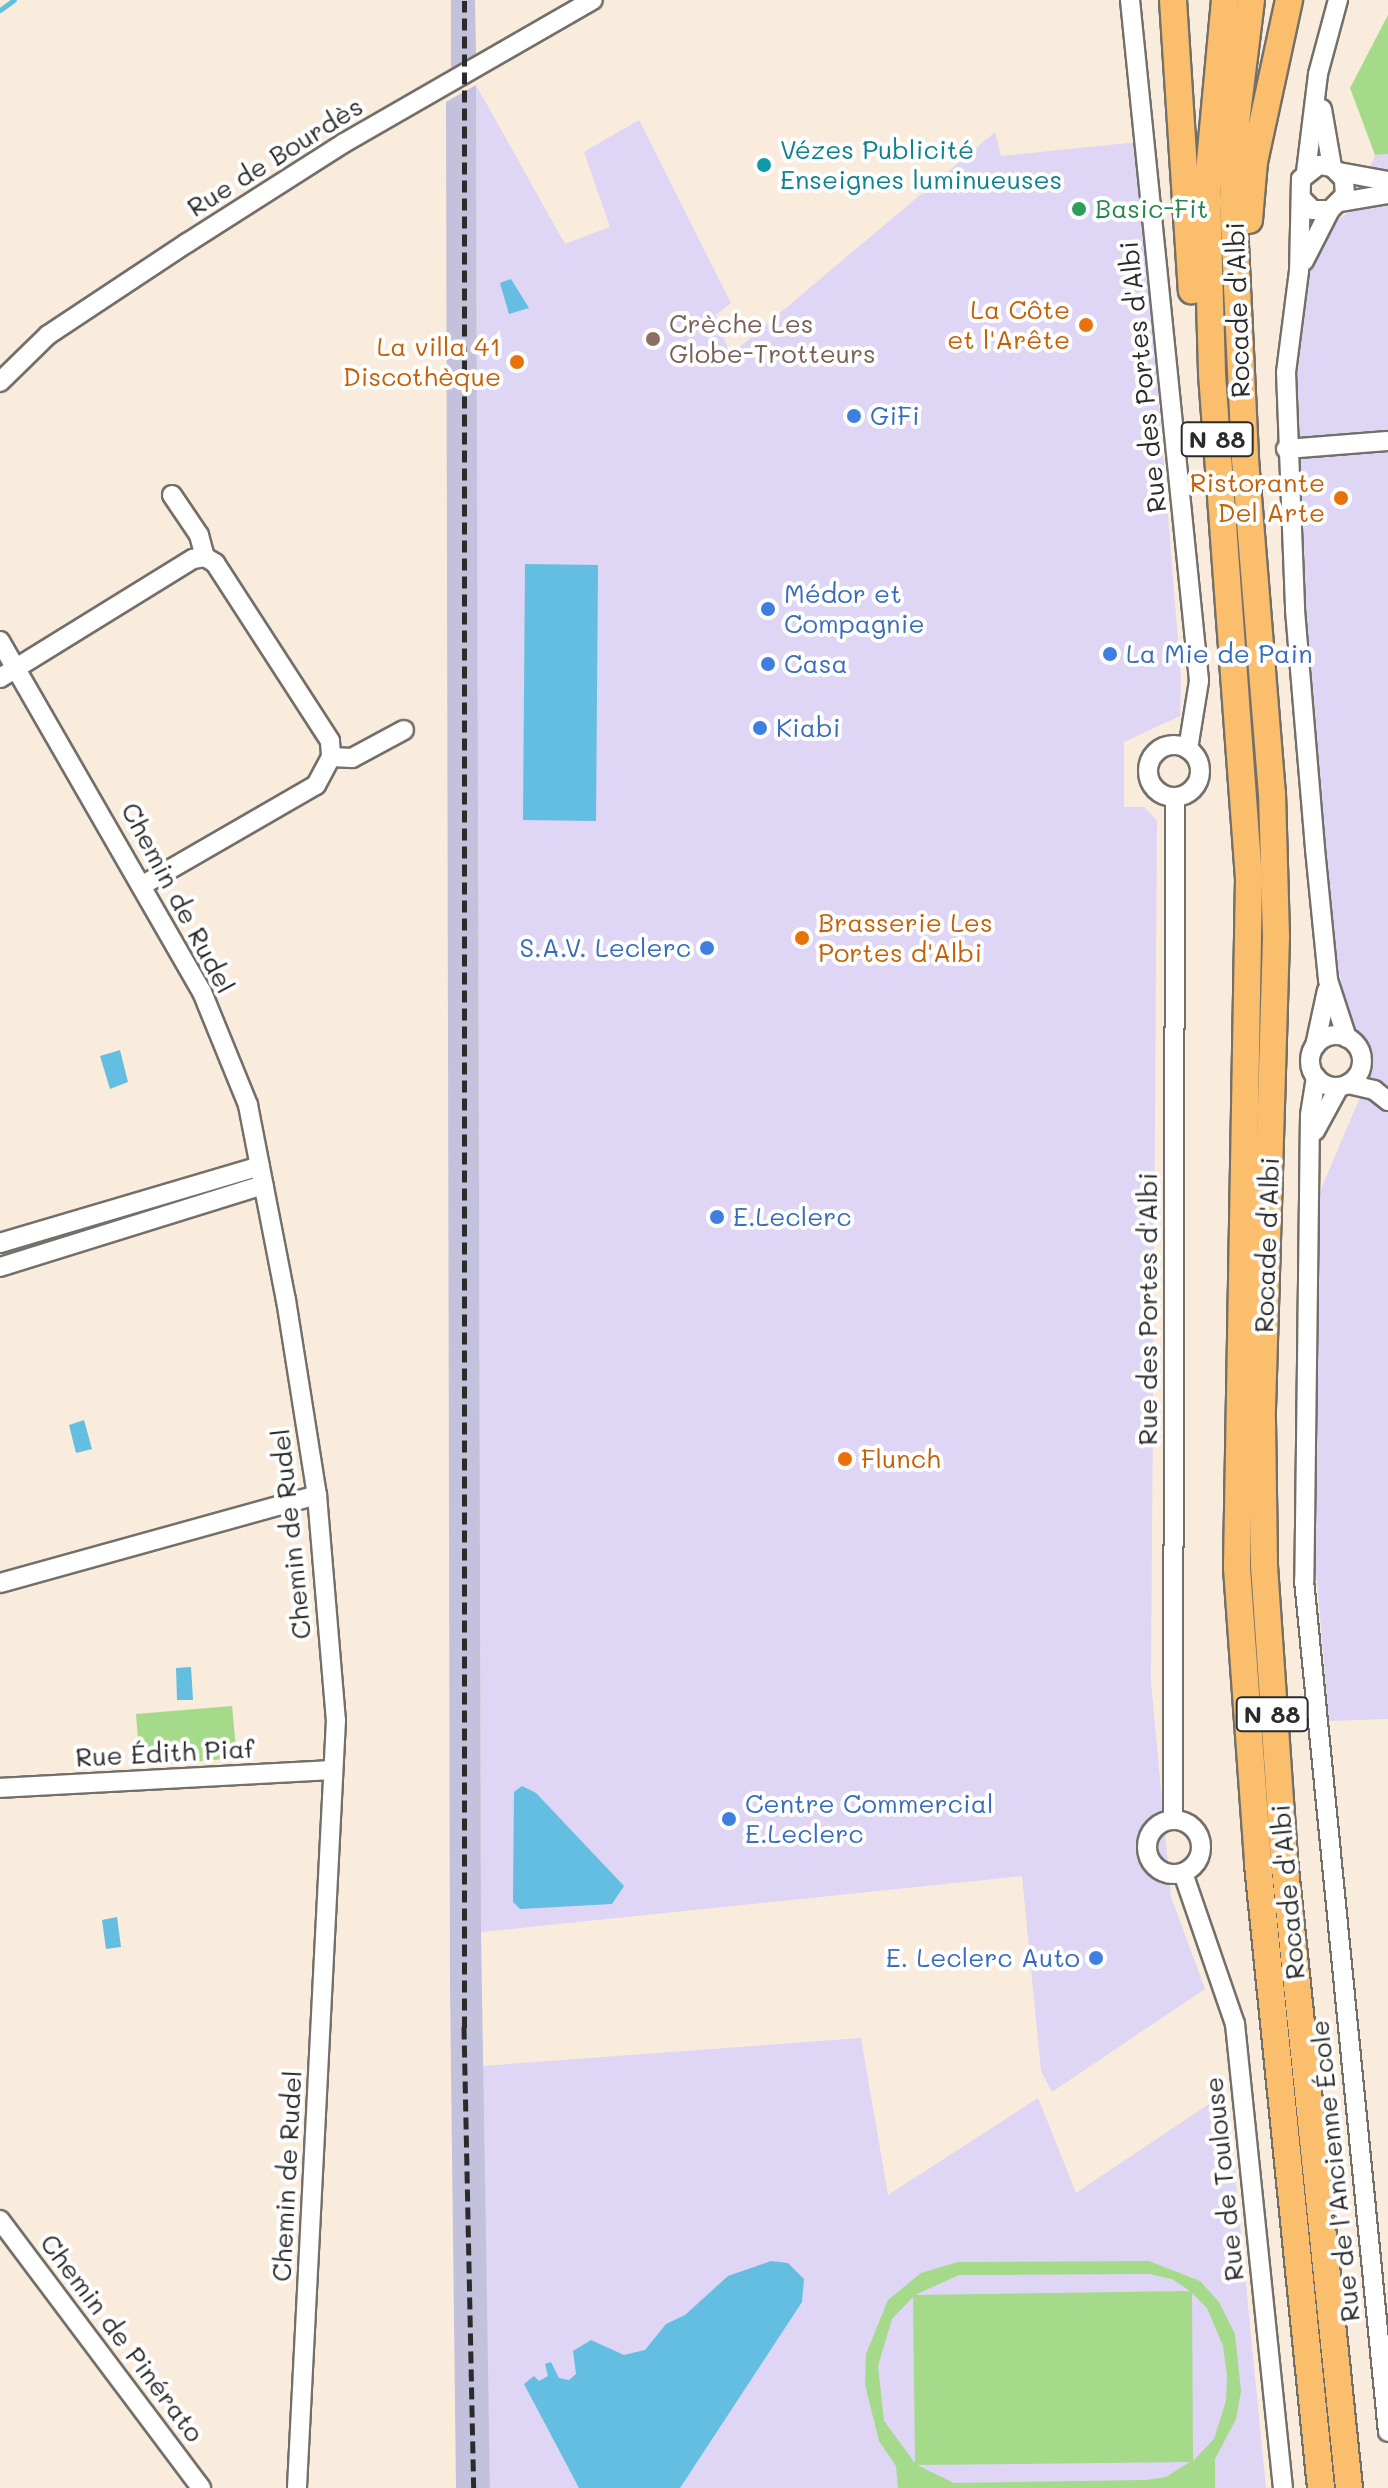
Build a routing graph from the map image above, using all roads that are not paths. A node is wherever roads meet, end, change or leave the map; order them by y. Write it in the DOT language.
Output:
graph roads {
  1 [pos="593,0"];
  2 [pos="1130,0"];
  3 [pos="1173,0"];
  4 [pos="1225,0"];
  5 [pos="1251,0"];
  6 [pos="1289,0"];
  7 [pos="1338,0"];
  8 [pos="1318,74"];
  9 [pos="1336,170"];
  10 [pos="1306,172"];
  11 [pos="1388,181"];
  12 [pos="1388,194"];
  13 [pos="1301,198"];
  14 [pos="1336,206"];
  15 [pos="1299,271"];
  16 [pos="0,382"];
  17 [pos="1388,441"];
  18 [pos="1286,449"];
  19 [pos="1245,459"];
  20 [pos="172,495"];
  21 [pos="205,557"];
  22 [pos="0,641"];
  23 [pos="18,671"];
  24 [pos="0,678"];
  25 [pos="404,730"];
  26 [pos="1188,749"];
  27 [pos="331,757"];
  28 [pos="1175,797"];
  29 [pos="1249,879"];
  30 [pos="141,886"];
  31 [pos="1328,980"];
  32 [pos="1347,1038"];
  33 [pos="1315,1046"];
  34 [pos="1361,1064"];
  35 [pos="1316,1077"];
  36 [pos="1343,1086"];
  37 [pos="1381,1096"];
  38 [pos="1313,1137"];
  39 [pos="260,1166"];
  40 [pos="264,1185"];
  41 [pos="0,1243"];
  42 [pos="0,1267"];
  43 [pos="317,1495"];
  44 [pos="0,1583"];
  45 [pos="333,1770"];
  46 [pos="0,1788"];
  47 [pos="1173,1820"];
  48 [pos="1183,1873"];
  49 [pos="0,2220"];
  50 [pos="1388,2432"];
  51 [pos="201,2488"];
  52 [pos="297,2488"];
  53 [pos="1283,2488"];
  54 [pos="1321,2488"];
  55 [pos="1349,2488"];
  1 -- 16 [label="street, Rue de Bourdès"];
  2 -- 26 [label="street, Rue des Portes d'Albi"];
  3 -- 29 [label="highway"];
  4 -- 29 [label="highway, Rocade d'Albi / N 88"];
  5 -- 19 [label="highway, Rocade d'Albi / N 88"];
  6 -- 19 [label="highway"];
  7 -- 8 [label="street"];
  8 -- 9 [label="street"];
  8 -- 10 [label="street"];
  9 -- 10 [label="street"];
  9 -- 11 [label="street"];
  9 -- 14 [label="street"];
  10 -- 13 [label="street"];
  12 -- 14 [label="street"];
  13 -- 14 [label="street"];
  13 -- 15 [label="street"];
  14 -- 15 [label="street"];
  15 -- 18 [label="street"];
  17 -- 18 [label="street"];
  18 -- 31 [label="street"];
  19 -- 55 [label="highway, Rocade d'Albi / N 88"];
  20 -- 21 [label="street"];
  21 -- 23 [label="street"];
  21 -- 27 [label="street"];
  22 -- 23 [label="street, Chemin de Rudel"];
  23 -- 24 [label="street"];
  23 -- 30 [label="street, Chemin de Rudel"];
  25 -- 27 [label="street"];
  26 -- 28 [label="street"];
  26 -- 28 [label="street"];
  27 -- 30 [label="street"];
  28 -- 47 [label="street, Rue des Portes d'Albi"];
  29 -- 54 [label="highway, Rocade d'Albi / N 88"];
  30 -- 39 [label="street, Chemin de Rudel"];
  31 -- 32 [label="street"];
  31 -- 33 [label="street"];
  32 -- 33 [label="street"];
  32 -- 34 [label="street"];
  33 -- 35 [label="street"];
  34 -- 36 [label="street"];
  34 -- 37 [label="street"];
  35 -- 36 [label="street"];
  35 -- 38 [label="street, Rue de l’Ancienne École"];
  36 -- 37 [label="street"];
  36 -- 38 [label="street"];
  38 -- 50 [label="street, Rue de l’Ancienne École"];
  39 -- 40 [label="street, Chemin de Rudel"];
  39 -- 41 [label="street"];
  40 -- 42 [label="street"];
  40 -- 43 [label="street, Chemin de Rudel"];
  43 -- 44 [label="street"];
  43 -- 45 [label="street, Chemin de Rudel"];
  45 -- 46 [label="street, Rue Édith Piaf"];
  45 -- 52 [label="street, Chemin de Rudel"];
  47 -- 48 [label="street"];
  47 -- 48 [label="street"];
  48 -- 53 [label="street, Rue de Toulouse"];
  49 -- 51 [label="street, Chemin de Pinérato"];
}
